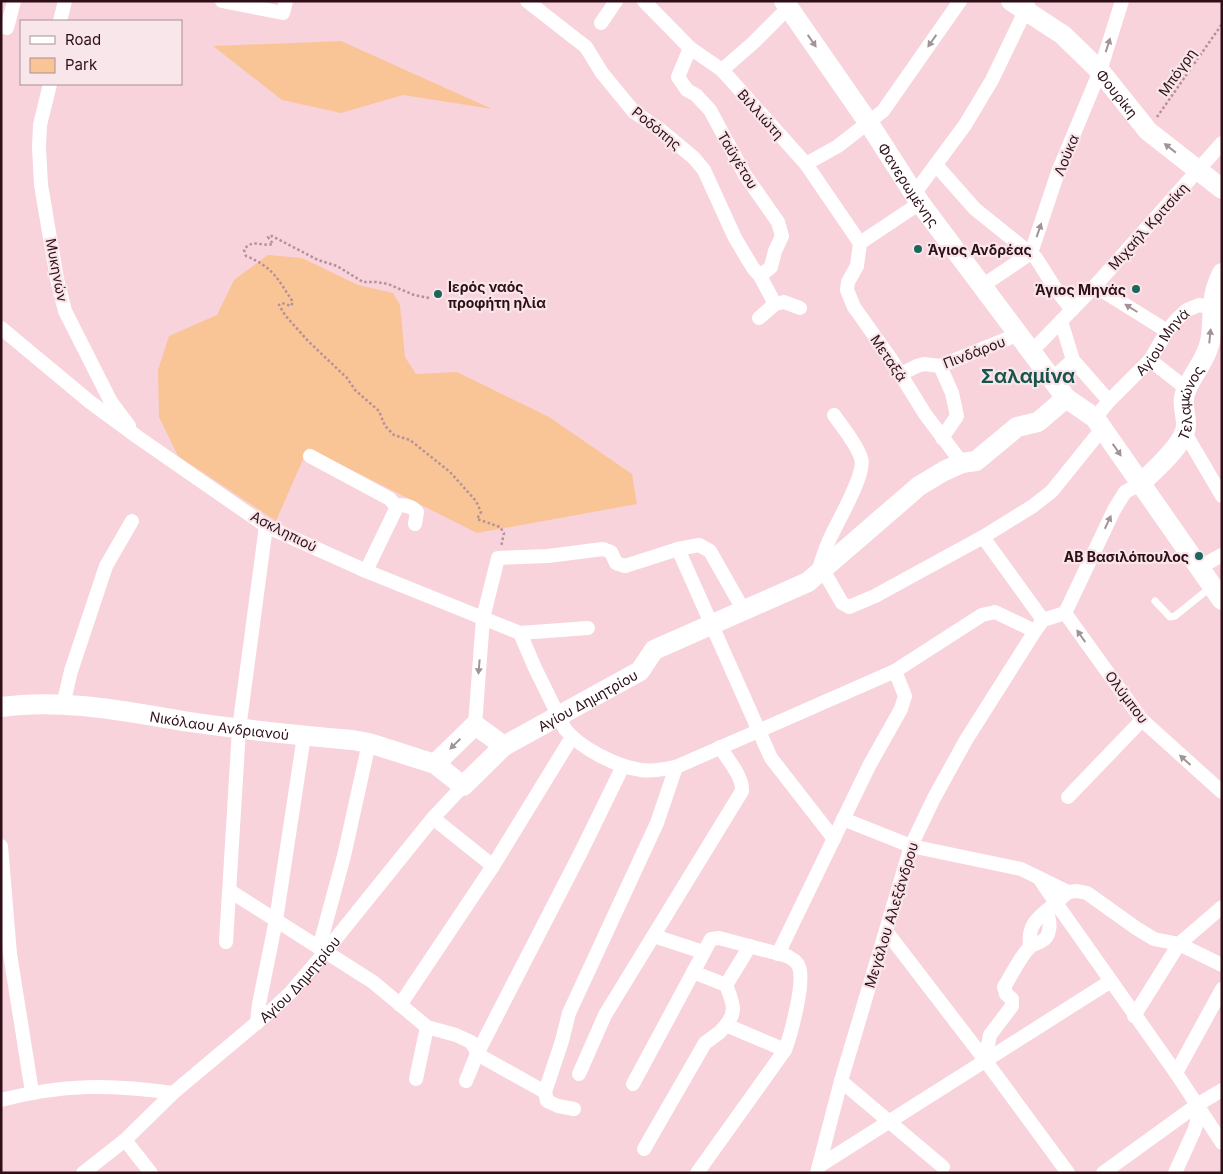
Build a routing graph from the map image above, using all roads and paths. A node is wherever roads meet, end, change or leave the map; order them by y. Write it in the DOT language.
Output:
graph roads {
  1 [pos="14,1"];
  2 [pos="65,1"];
  3 [pos="222,1"];
  4 [pos="527,1"];
  5 [pos="616,1"];
  6 [pos="644,1"];
  7 [pos="960,1"];
  8 [pos="1122,1"];
  9 [pos="251,4"];
  10 [pos="786,4"];
  11 [pos="1022,4"];
  12 [pos="284,7"];
  13 [pos="60,20"];
  14 [pos="601,23"];
  15 [pos="1222,24"];
  16 [pos="7,28"];
  17 [pos="690,48"];
  18 [pos="722,70"];
  19 [pos="1100,71"];
  20 [pos="50,85"];
  21 [pos="868,122"];
  22 [pos="1148,131"];
  23 [pos="1222,143"];
  24 [pos="806,164"];
  25 [pos="936,165"];
  26 [pos="1198,170"];
  27 [pos="1222,189"];
  28 [pos="917,199"];
  29 [pos="860,243"];
  30 [pos="1030,253"];
  31 [pos="1222,273"];
  32 [pos="760,276"];
  33 [pos="982,286"];
  34 [pos="1095,286"];
  35 [pos="429,298"];
  36 [pos="774,304"];
  37 [pos="800,308"];
  38 [pos="1217,309"];
  39 [pos="1072,310"];
  40 [pos="759,318"];
  41 [pos="1062,321"];
  42 [pos="1,328"];
  43 [pos="1167,331"];
  44 [pos="1019,334"];
  45 [pos="1032,351"];
  46 [pos="1073,360"];
  47 [pos="1150,360"];
  48 [pos="940,366"];
  49 [pos="901,374"];
  50 [pos="1052,379"];
  51 [pos="1187,389"];
  52 [pos="1066,398"];
  53 [pos="1109,401"];
  54 [pos="834,415"];
  55 [pos="1099,423"];
  56 [pos="1185,433"];
  57 [pos="139,438"];
  58 [pos="942,438"];
  59 [pos="310,456"];
  60 [pos="962,463"];
  61 [pos="1140,484"];
  62 [pos="1222,496"];
  63 [pos="395,505"];
  64 [pos="132,521"];
  65 [pos="414,524"];
  66 [pos="266,526"];
  67 [pos="983,537"];
  68 [pos="678,550"];
  69 [pos="1222,555"];
  70 [pos="498,558"];
  71 [pos="1200,567"];
  72 [pos="366,571"];
  73 [pos="820,572"];
  74 [pos="1217,593"];
  75 [pos="1155,601"];
  76 [pos="744,611"];
  77 [pos="1065,613"];
  78 [pos="483,618"];
  79 [pos="1039,625"];
  80 [pos="711,626"];
  81 [pos="588,628"];
  82 [pos="520,633"];
  83 [pos="895,672"];
  84 [pos="63,705"];
  85 [pos="1,707"];
  86 [pos="558,716"];
  87 [pos="1142,720"];
  88 [pos="475,725"];
  89 [pos="238,729"];
  90 [pos="758,730"];
  91 [pos="304,736"];
  92 [pos="572,737"];
  93 [pos="369,744"];
  94 [pos="504,746"];
  95 [pos="720,747"];
  96 [pos="435,764"];
  97 [pos="624,766"];
  98 [pos="676,767"];
  99 [pos="1219,785"];
  100 [pos="462,786"];
  101 [pos="1068,797"];
  102 [pos="433,818"];
  103 [pos="843,819"];
  104 [pos="834,839"];
  105 [pos="1,846"];
  106 [pos="911,846"];
  107 [pos="493,866"];
  108 [pos="1037,876"];
  109 [pos="230,891"];
  110 [pos="1068,892"];
  111 [pos="1051,907"];
  112 [pos="1222,907"];
  113 [pos="276,920"];
  114 [pos="886,931"];
  115 [pos="654,936"];
  116 [pos="226,942"];
  117 [pos="1179,944"];
  118 [pos="750,946"];
  119 [pos="322,950"];
  120 [pos="703,952"];
  121 [pos="778,954"];
  122 [pos="1222,965"];
  123 [pos="693,972"];
  124 [pos="1111,981"];
  125 [pos="726,985"];
  126 [pos="1222,989"];
  127 [pos="400,1005"];
  128 [pos="1134,1016"];
  129 [pos="258,1023"];
  130 [pos="726,1025"];
  131 [pos="427,1027"];
  132 [pos="785,1050"];
  133 [pos="477,1054"];
  134 [pos="985,1060"];
  135 [pos="1176,1073"];
  136 [pos="579,1074"];
  137 [pos="416,1079"];
  138 [pos="466,1081"];
  139 [pos="841,1081"];
  140 [pos="633,1084"];
  141 [pos="1222,1090"];
  142 [pos="32,1092"];
  143 [pos="545,1092"];
  144 [pos="173,1093"];
  145 [pos="1,1100"];
  146 [pos="1198,1105"];
  147 [pos="574,1109"];
  148 [pos="890,1122"];
  149 [pos="125,1140"];
  150 [pos="1222,1143"];
  151 [pos="644,1149"];
  152 [pos="943,1167"];
  153 [pos="818,1169"];
  154 [pos="83,1173"];
  155 [pos="151,1173"];
  156 [pos="697,1173"];
  157 [pos="1068,1173"];
  158 [pos="1102,1173"];
  159 [pos="1175,1173"];
  1 -- 16 [label="street"];
  2 -- 13 [label="street"];
  3 -- 9 [label="street"];
  4 -- 32 [label="street, Ροδόπης"];
  5 -- 14 [label="street"];
  6 -- 17 [label="street, Βιλλιώτη"];
  7 -- 21 [label="street, one-way"];
  19 -- 8 [label="street, Λούκα, one-way"];
  9 -- 12 [label="street"];
  10 -- 18 [label="street"];
  10 -- 21 [label="street, Φανερωμένης, one-way"];
  11 -- 19 [label="street, Φουρίκη"];
  11 -- 25 [label="street"];
  15 -- 22 [label="path, Μπόγρη"];
  17 -- 18 [label="street, Βιλλιώτη"];
  17 -- 32 [label="street, Ταϋγέτου"];
  18 -- 24 [label="street, Βιλλιώτη"];
  19 -- 22 [label="street, Φουρίκη"];
  30 -- 19 [label="street, Λούκα, one-way"];
  20 -- 57 [label="street, Μυκηνών"];
  21 -- 24 [label="street"];
  21 -- 28 [label="street, Φανερωμένης"];
  26 -- 22 [label="street, Φουρίκη, one-way"];
  23 -- 26 [label="street, Μιχαήλ Κριτσίκη"];
  24 -- 29 [label="street, Βιλλιώτη"];
  25 -- 28 [label="street"];
  25 -- 30 [label="street"];
  26 -- 27 [label="street, Φουρίκη"];
  26 -- 34 [label="street, Μιχαήλ Κριτσίκη"];
  28 -- 29 [label="street"];
  28 -- 33 [label="street, Φανερωμένης"];
  29 -- 49 [label="street, Μεταξά"];
  30 -- 33 [label="street"];
  30 -- 39 [label="street"];
  31 -- 38 [label="street, Αγίου Μηνά"];
  32 -- 36 [label="street, Ροδόπης"];
  33 -- 44 [label="street, Φανερωμένης"];
  34 -- 39 [label="street, Μιχαήλ Κριτσίκη"];
  43 -- 34 [label="street, one-way"];
  35 -- 70 [label="path"];
  36 -- 37 [label="street"];
  36 -- 40 [label="street"];
  38 -- 43 [label="street, Αγίου Μηνά"];
  51 -- 38 [label="street, Τελαμώνος, one-way"];
  39 -- 41 [label="street, Μιχαήλ Κριτσίκη"];
  41 -- 45 [label="street, Μιχαήλ Κριτσίκη"];
  41 -- 46 [label="street"];
  42 -- 57 [label="street, Ασκληπιού"];
  43 -- 47 [label="street, Αγίου Μηνά"];
  44 -- 45 [label="street, Φανερωμένης"];
  44 -- 48 [label="street, Πινδάρου"];
  45 -- 50 [label="street, Φανερωμένης"];
  46 -- 50 [label="street"];
  46 -- 53 [label="street"];
  47 -- 51 [label="street"];
  47 -- 53 [label="street, Αγίου Μηνά"];
  48 -- 49 [label="street, Πινδάρου"];
  48 -- 58 [label="street"];
  49 -- 58 [label="street, Μεταξά"];
  50 -- 52 [label="street, Φανερωμένης"];
  51 -- 56 [label="street, Τελαμώνος"];
  52 -- 55 [label="street, Φανερωμένης"];
  52 -- 60 [label="street, Αγίου Δημητρίου"];
  53 -- 55 [label="street, Αγίου Μηνά"];
  54 -- 73 [label="street"];
  55 -- 61 [label="street, Φανερωμένης, one-way"];
  55 -- 67 [label="street, Αγίου Μηνά"];
  56 -- 61 [label="street, Τελαμώνος"];
  56 -- 62 [label="street"];
  57 -- 66 [label="street, Ασκληπιού"];
  58 -- 60 [label="street, Μεταξά"];
  59 -- 63 [label="street"];
  60 -- 73 [label="street, Αγίου Δημητρίου"];
  61 -- 71 [label="street, Φανερωμένης"];
  77 -- 61 [label="street, one-way"];
  63 -- 65 [label="street"];
  63 -- 72 [label="street"];
  64 -- 84 [label="street"];
  66 -- 72 [label="street, Ασκληπιού"];
  66 -- 89 [label="street"];
  67 -- 73 [label="street, Αγίου Μηνά"];
  67 -- 79 [label="street"];
  68 -- 70 [label="street"];
  68 -- 76 [label="street"];
  68 -- 80 [label="street"];
  69 -- 71 [label="street"];
  70 -- 78 [label="street"];
  71 -- 74 [label="street, Φανερωμένης"];
  72 -- 78 [label="street, Ασκληπιού"];
  73 -- 76 [label="street, Αγίου Δημητρίου"];
  74 -- 75 [label="lane"];
  76 -- 80 [label="street, Αγίου Δημητρίου"];
  77 -- 79 [label="street"];
  87 -- 77 [label="street, Ολύμπου, one-way"];
  78 -- 82 [label="street, Ασκληπιού"];
  78 -- 88 [label="street, one-way"];
  79 -- 83 [label="street"];
  79 -- 106 [label="street, Μεγάλου Αλεξάνδρου"];
  80 -- 86 [label="street, Αγίου Δημητρίου"];
  80 -- 90 [label="street"];
  81 -- 82 [label="street"];
  82 -- 86 [label="street"];
  83 -- 90 [label="street"];
  83 -- 103 [label="street"];
  84 -- 85 [label="street, Νικόλαου Ανδριανού"];
  84 -- 89 [label="street, Νικόλαου Ανδριανού"];
  86 -- 92 [label="street"];
  86 -- 94 [label="street, Αγίου Δημητρίου"];
  99 -- 87 [label="street, Ολύμπου, one-way"];
  87 -- 101 [label="street"];
  88 -- 94 [label="street"];
  88 -- 96 [label="street, one-way"];
  89 -- 91 [label="street, Νικόλαου Ανδριανού"];
  89 -- 109 [label="street"];
  90 -- 95 [label="street"];
  90 -- 104 [label="street"];
  91 -- 93 [label="street, Νικόλαου Ανδριανού"];
  91 -- 113 [label="street"];
  92 -- 97 [label="street"];
  92 -- 107 [label="street"];
  93 -- 96 [label="street, Νικόλαου Ανδριανού"];
  93 -- 119 [label="street"];
  94 -- 100 [label="street, Αγίου Δημητρίου"];
  95 -- 98 [label="street"];
  95 -- 115 [label="street"];
  96 -- 100 [label="street"];
  97 -- 98 [label="street"];
  97 -- 133 [label="street"];
  98 -- 143 [label="street"];
  100 -- 102 [label="street, Αγίου Δημητρίου"];
  102 -- 107 [label="street"];
  102 -- 119 [label="street, Αγίου Δημητρίου"];
  103 -- 104 [label="street"];
  103 -- 106 [label="street"];
  104 -- 121 [label="street"];
  105 -- 142 [label="street"];
  106 -- 108 [label="street"];
  106 -- 114 [label="street, Μεγάλου Αλεξάνδρου"];
  107 -- 127 [label="street"];
  108 -- 110 [label="street"];
  108 -- 111 [label="street"];
  109 -- 113 [label="street"];
  109 -- 116 [label="street"];
  110 -- 111 [label="street"];
  110 -- 117 [label="street"];
  111 -- 124 [label="street"];
  111 -- 134 [label="street"];
  112 -- 117 [label="street"];
  113 -- 119 [label="street"];
  113 -- 129 [label="street"];
  114 -- 134 [label="street"];
  114 -- 139 [label="street, Μεγάλου Αλεξάνδρου"];
  115 -- 120 [label="street"];
  115 -- 136 [label="street"];
  117 -- 122 [label="street"];
  117 -- 128 [label="street"];
  118 -- 120 [label="street"];
  118 -- 121 [label="street"];
  118 -- 125 [label="street"];
  119 -- 127 [label="street"];
  119 -- 129 [label="street, Αγίου Δημητρίου"];
  120 -- 123 [label="street"];
  121 -- 132 [label="street"];
  123 -- 125 [label="street"];
  123 -- 140 [label="street"];
  124 -- 128 [label="street"];
  124 -- 134 [label="street"];
  125 -- 130 [label="street"];
  126 -- 135 [label="street"];
  127 -- 131 [label="street"];
  128 -- 135 [label="street"];
  129 -- 144 [label="street, Αγίου Δημητρίου"];
  130 -- 132 [label="street"];
  130 -- 151 [label="street"];
  131 -- 133 [label="street"];
  131 -- 137 [label="street"];
  132 -- 156 [label="street"];
  133 -- 138 [label="street"];
  133 -- 143 [label="street"];
  134 -- 148 [label="street"];
  134 -- 157 [label="street"];
  135 -- 146 [label="street"];
  139 -- 148 [label="street"];
  139 -- 153 [label="street, Μεγάλου Αλεξάνδρου"];
  141 -- 146 [label="street"];
  142 -- 144 [label="street"];
  142 -- 145 [label="street"];
  143 -- 147 [label="street"];
  144 -- 149 [label="street, Αγίου Δημητρίου"];
  146 -- 150 [label="street"];
  146 -- 158 [label="street"];
  146 -- 159 [label="street"];
  148 -- 152 [label="street"];
  148 -- 153 [label="street"];
  149 -- 154 [label="street, Αγίου Δημητρίου"];
  149 -- 155 [label="street"];
}
